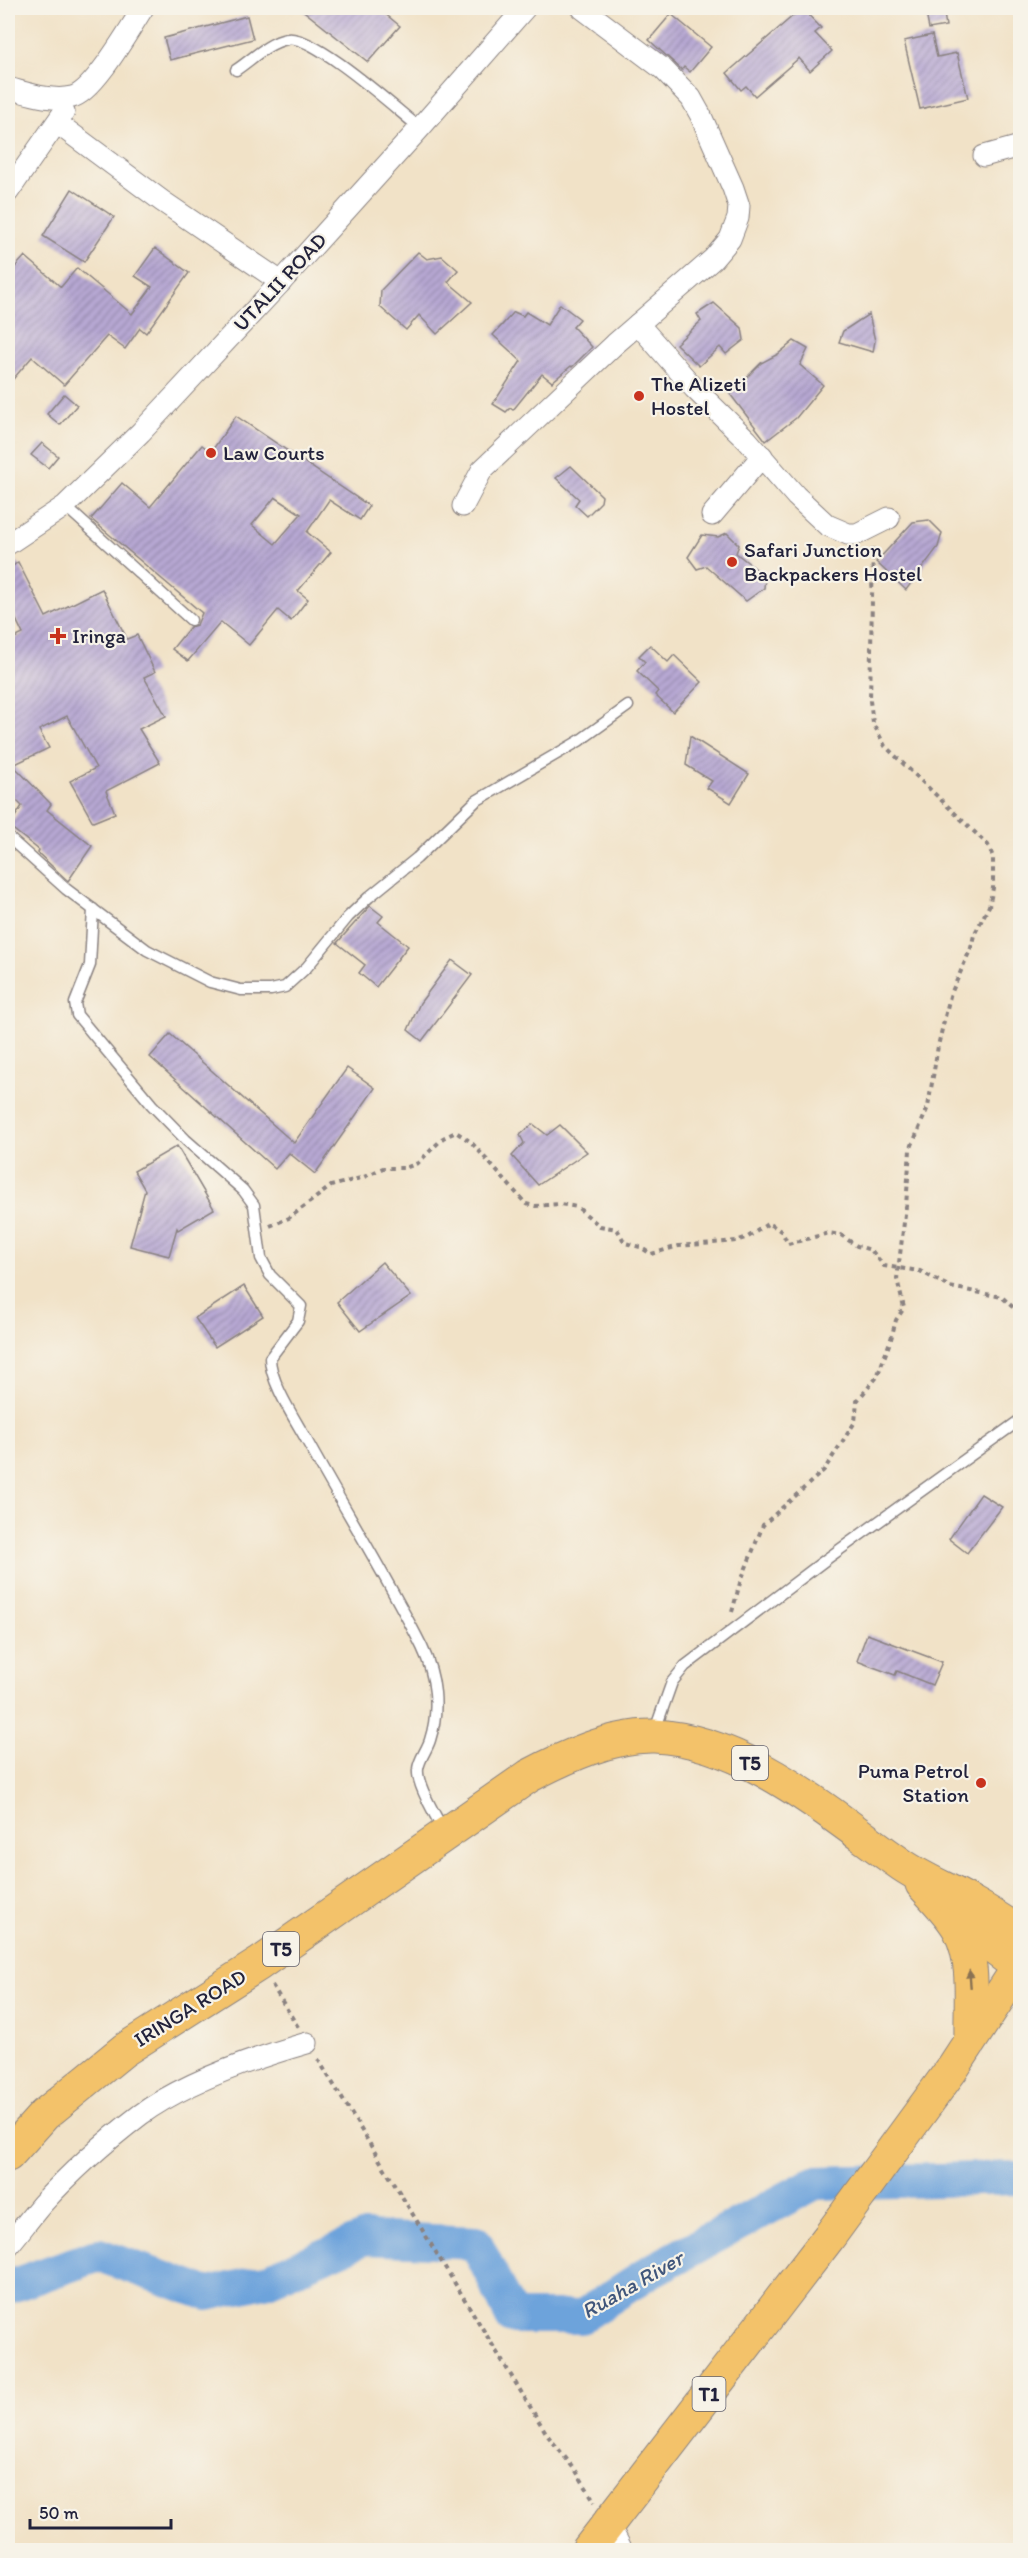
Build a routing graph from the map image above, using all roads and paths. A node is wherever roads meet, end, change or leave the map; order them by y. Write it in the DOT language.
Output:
graph roads {
  1 [pos="144,8"];
  2 [pos="525,8"];
  3 [pos="582,8"];
  4 [pos="236,70"];
  5 [pos="8,88"];
  6 [pos="72,97"];
  7 [pos="57,123"];
  8 [pos="420,128"];
  9 [pos="1020,146"];
  10 [pos="984,156"];
  11 [pos="8,192"];
  12 [pos="281,282"];
  13 [pos="638,324"];
  14 [pos="762,456"];
  15 [pos="65,506"];
  16 [pos="463,506"];
  17 [pos="712,515"];
  18 [pos="881,523"];
  19 [pos="12,541"];
  20 [pos="191,620"];
  21 [pos="628,706"];
  22 [pos="8,837"];
  23 [pos="93,909"];
  24 [pos="258,1231"];
  25 [pos="898,1267"];
  26 [pos="1020,1314"];
  27 [pos="1020,1420"];
  28 [pos="725,1636"];
  29 [pos="652,1736"];
  30 [pos="446,1835"];
  31 [pos="1020,1906"];
  32 [pos="961,1908"];
  33 [pos="1020,1933"];
  34 [pos="259,1964"];
  35 [pos="1020,1966"];
  36 [pos="971,2037"];
  37 [pos="307,2043"];
  38 [pos="8,2156"];
  39 [pos="8,2246"];
  40 [pos="615,2538"];
  41 [pos="588,2550"];
  1 -- 6 [label="street"];
  2 -- 8 [label="street, UTALII ROAD"];
  3 -- 13 [label="street"];
  4 -- 8 [label="lane"];
  5 -- 6 [label="street"];
  6 -- 7 [label="street"];
  7 -- 11 [label="street"];
  7 -- 12 [label="street"];
  8 -- 12 [label="street, UTALII ROAD"];
  9 -- 10 [label="street"];
  12 -- 15 [label="street, UTALII ROAD"];
  13 -- 14 [label="street"];
  13 -- 16 [label="street"];
  14 -- 17 [label="street"];
  14 -- 18 [label="street"];
  15 -- 19 [label="street, UTALII ROAD"];
  15 -- 20 [label="lane"];
  18 -- 25 [label="path"];
  21 -- 23 [label="lane"];
  22 -- 23 [label="lane"];
  23 -- 24 [label="lane"];
  24 -- 25 [label="path"];
  24 -- 30 [label="lane"];
  25 -- 26 [label="path"];
  25 -- 28 [label="path"];
  27 -- 28 [label="lane"];
  28 -- 29 [label="lane"];
  29 -- 30 [label="highway, IRINGA ROAD / T5"];
  29 -- 32 [label="highway, T5"];
  30 -- 34 [label="highway, IRINGA ROAD / T5"];
  31 -- 32 [label="highway"];
  32 -- 33 [label="highway, T5"];
  32 -- 35 [label="highway, T5"];
  36 -- 32 [label="highway, one-way"];
  34 -- 37 [label="path"];
  34 -- 38 [label="highway, IRINGA ROAD / T5"];
  35 -- 36 [label="highway, T1"];
  36 -- 40 [label="highway, T1"];
  37 -- 39 [label="street"];
  37 -- 40 [label="path"];
  40 -- 41 [label="highway, T1"];
}
